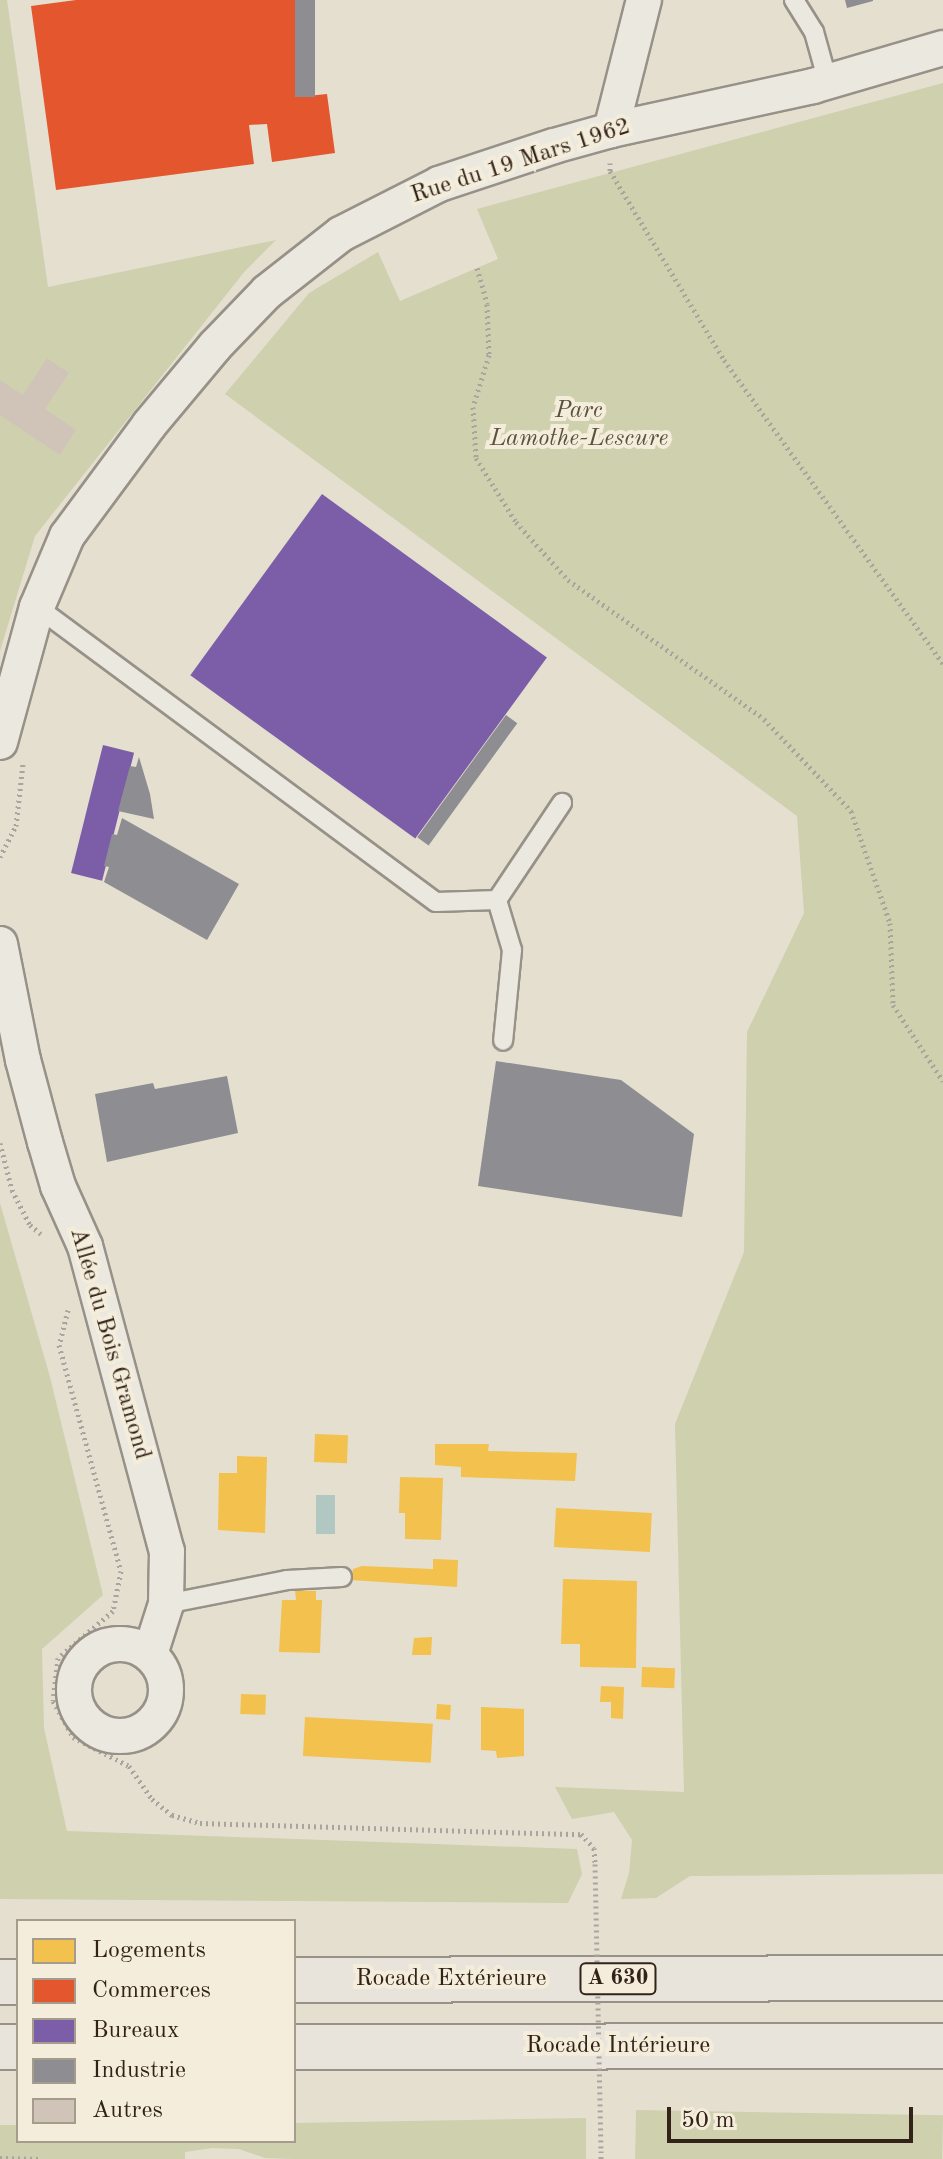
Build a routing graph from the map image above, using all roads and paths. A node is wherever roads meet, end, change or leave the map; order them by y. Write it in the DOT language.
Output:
graph roads {
  1 [pos="644,0"];
  2 [pos="794,0"];
  3 [pos="943,48"];
  4 [pos="828,82"];
  5 [pos="611,130"];
  6 [pos="477,268"];
  7 [pos="37,607"];
  8 [pos="943,664"];
  9 [pos="12,752"];
  10 [pos="562,803"];
  11 [pos="0,857"];
  12 [pos="497,900"];
  13 [pos="0,944"];
  14 [pos="503,1041"];
  15 [pos="943,1081"];
  16 [pos="0,1143"];
  17 [pos="53,1244"];
  18 [pos="70,1300"];
  19 [pos="342,1577"];
  20 [pos="166,1604"];
  21 [pos="150,1654"];
  22 [pos="943,1978"];
  23 [pos="296,1980"];
  24 [pos="943,2046"];
  25 [pos="296,2047"];
  26 [pos="0,2158"];
  27 [pos="40,2159"];
  28 [pos="601,2159"];
  1 -- 5 [label="street"];
  2 -- 4 [label="lane"];
  3 -- 4 [label="street, Rue du 19 Mars 1962"];
  4 -- 5 [label="street, Rue du 19 Mars 1962"];
  5 -- 7 [label="street, Rue du 19 Mars 1962"];
  5 -- 8 [label="path"];
  6 -- 15 [label="path"];
  7 -- 9 [label="street, Rue du 19 Mars 1962"];
  7 -- 12 [label="lane"];
  9 -- 11 [label="path"];
  10 -- 12 [label="lane"];
  12 -- 14 [label="lane"];
  13 -- 20 [label="street, Allée du Bois Gramond"];
  16 -- 17 [label="path"];
  18 -- 28 [label="path, bridge"];
  19 -- 20 [label="lane"];
  20 -- 21 [label="street, Allée du Bois Gramond"];
  22 -- 23 [label="highway, Rocade Extérieure / A 630"];
  24 -- 25 [label="highway, Rocade Intérieure"];
  26 -- 27 [label="path"];
}
